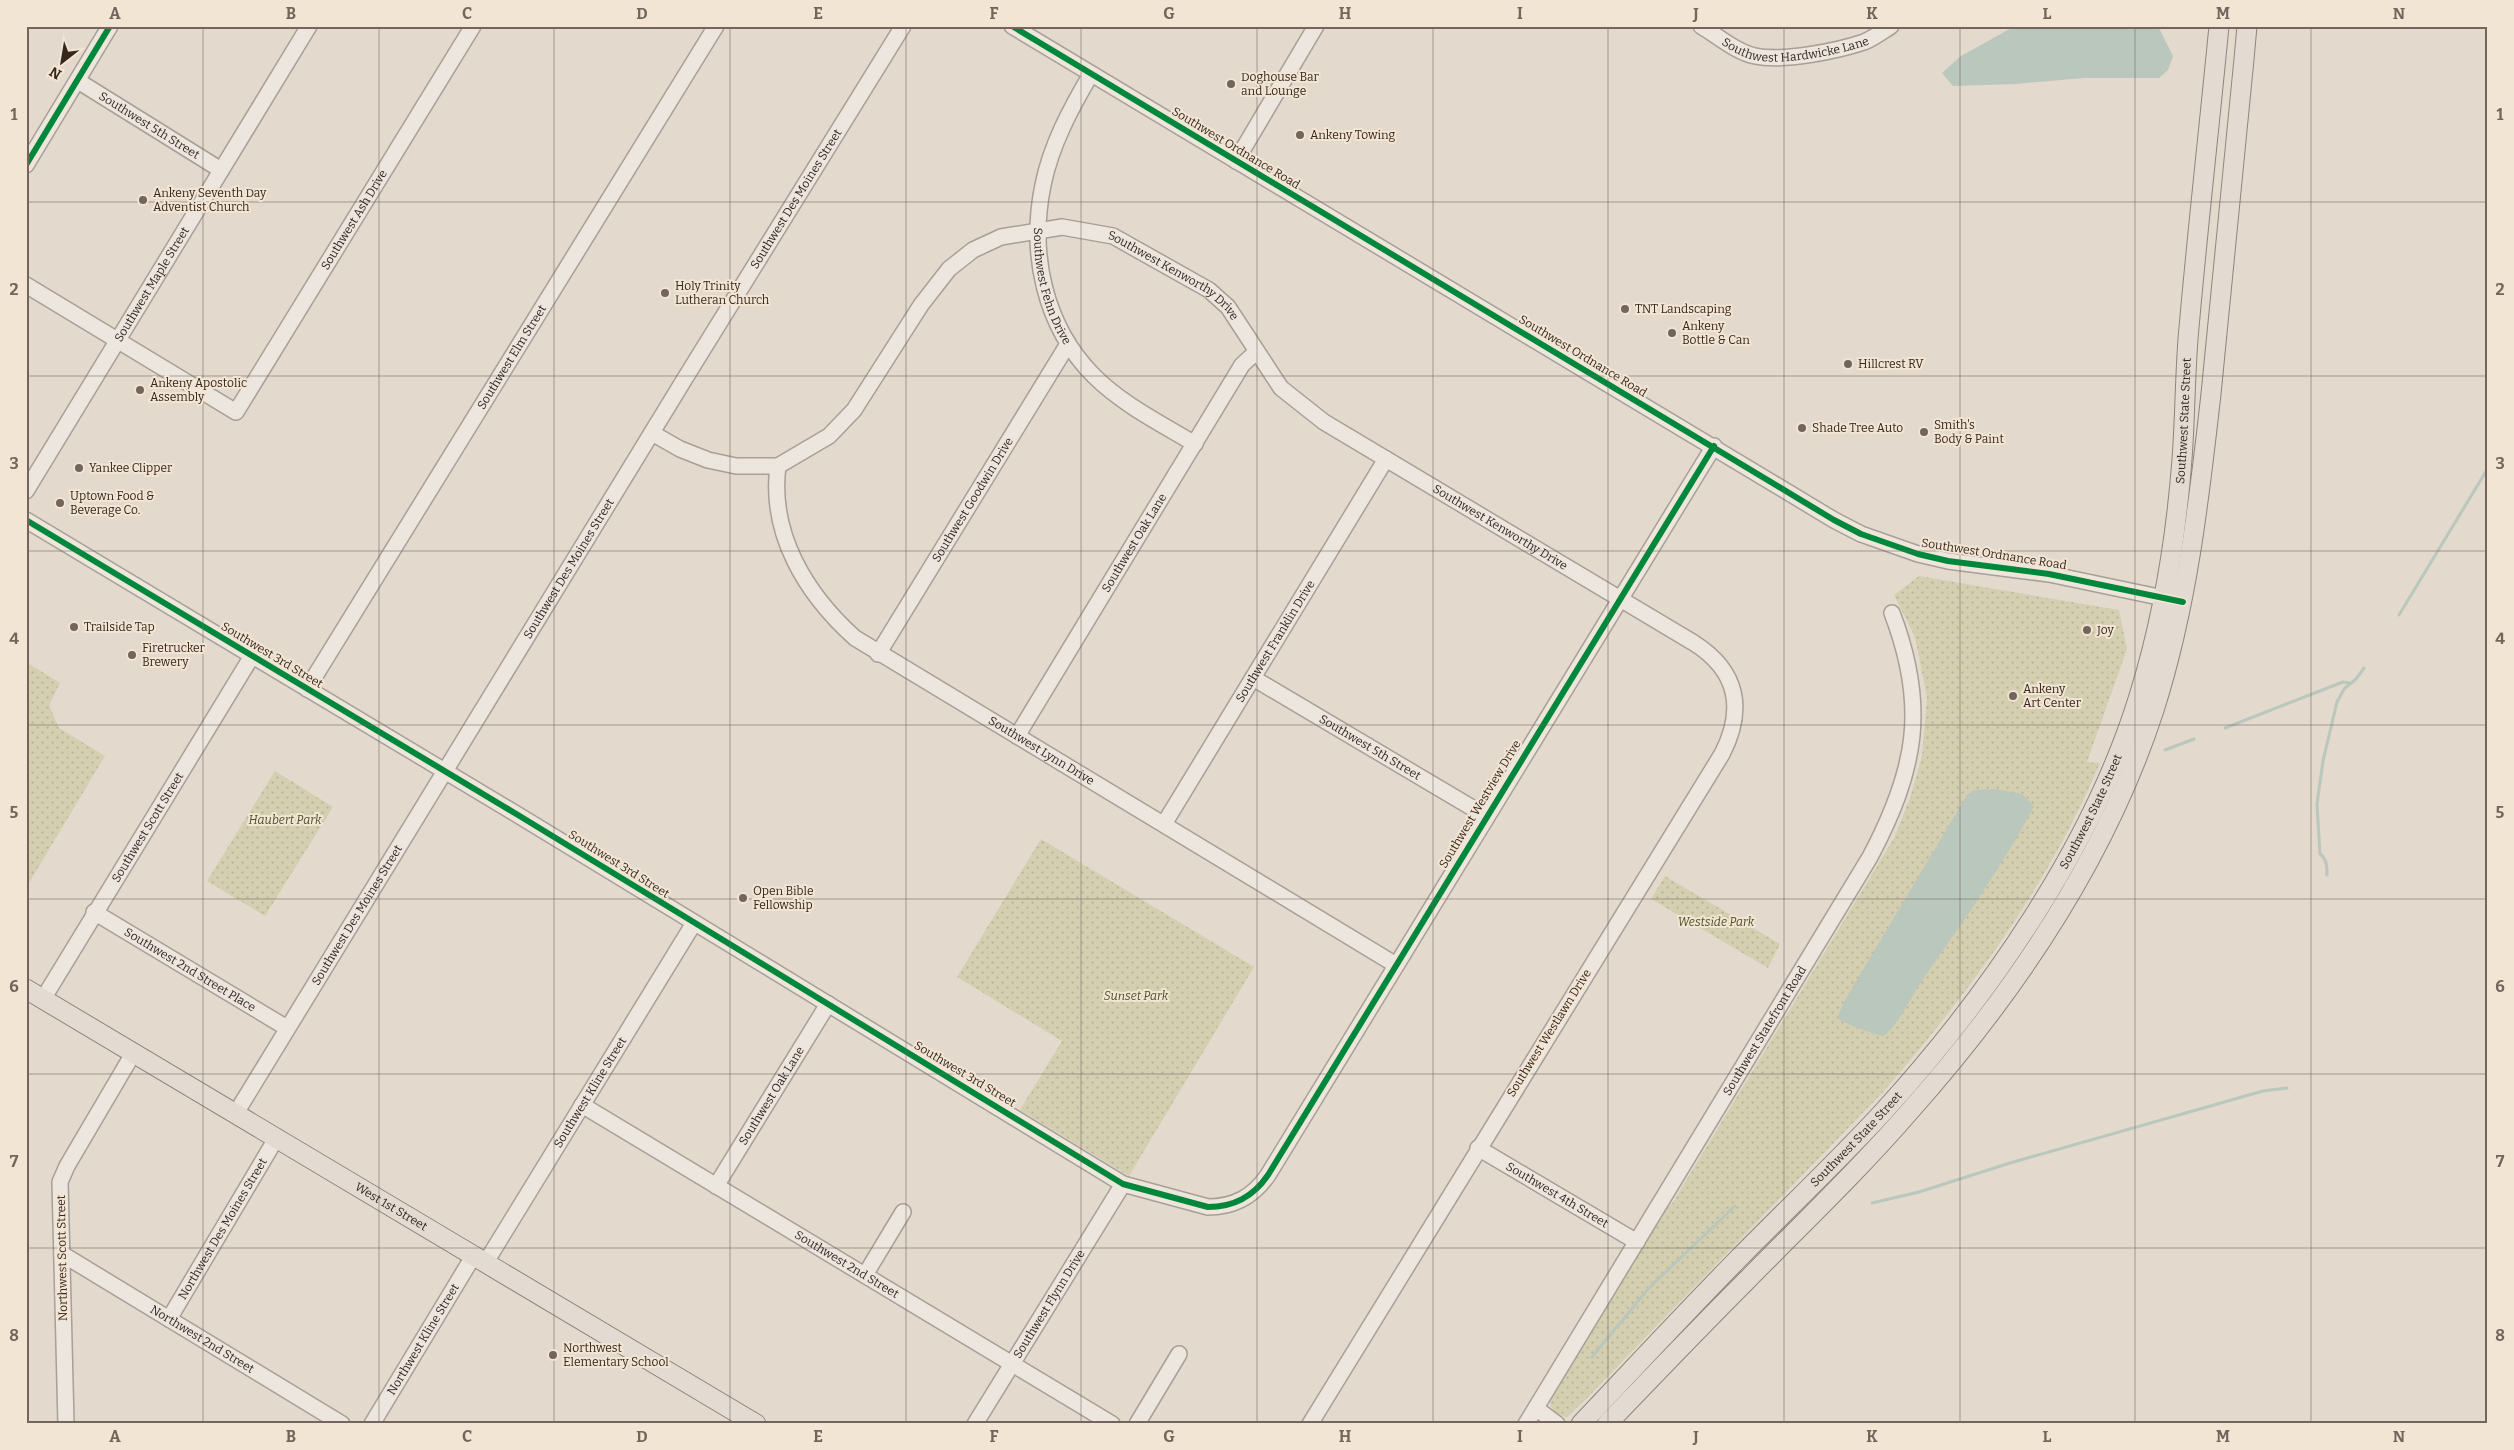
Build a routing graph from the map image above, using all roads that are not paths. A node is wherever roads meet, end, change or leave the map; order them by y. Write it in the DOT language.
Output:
graph roads {
  1 [pos="110,26"];
  2 [pos="309,26"];
  3 [pos="473,26"];
  4 [pos="716,26"];
  5 [pos="903,26"];
  6 [pos="1012,26"];
  7 [pos="1316,26"];
  8 [pos="1891,26"];
  9 [pos="2219,26"];
  10 [pos="2247,26"];
  11 [pos="1707,28"];
  12 [pos="1091,74"];
  13 [pos="78,81"];
  14 [pos="1236,161"];
  15 [pos="26,165"];
  16 [pos="221,170"];
  17 [pos="1039,229"];
  18 [pos="26,285"];
  19 [pos="119,342"];
  20 [pos="1068,344"];
  21 [pos="1256,352"];
  22 [pos="652,433"];
  23 [pos="1194,444"];
  24 [pos="1714,446"];
  25 [pos="1386,459"];
  26 [pos="778,466"];
  27 [pos="26,491"];
  28 [pos="26,520"];
  29 [pos="2164,598"];
  30 [pos="1620,599"];
  31 [pos="2182,602"];
  32 [pos="1892,613"];
  33 [pos="1694,643"];
  34 [pos="878,654"];
  35 [pos="252,656"];
  36 [pos="1253,678"];
  37 [pos="307,689"];
  38 [pos="1017,736"];
  39 [pos="444,772"];
  40 [pos="1486,816"];
  41 [pos="1164,824"];
  42 [pos="94,912"];
  43 [pos="694,923"];
  44 [pos="1396,965"];
  45 [pos="26,989"];
  46 [pos="43,999"];
  47 [pos="828,1004"];
  48 [pos="287,1028"];
  49 [pos="134,1052"];
  50 [pos="582,1105"];
  51 [pos="236,1113"];
  52 [pos="277,1137"];
  53 [pos="1478,1148"];
  54 [pos="1123,1184"];
  55 [pos="716,1186"];
  56 [pos="1208,1207"];
  57 [pos="903,1212"];
  58 [pos="1638,1242"];
  59 [pos="62,1254"];
  60 [pos="480,1259"];
  61 [pos="865,1275"];
  62 [pos="169,1319"];
  63 [pos="1180,1354"];
  64 [pos="1012,1363"];
  65 [pos="1537,1409"];
  66 [pos="66,1424"];
  67 [pos="342,1424"];
  68 [pos="372,1424"];
  69 [pos="756,1424"];
  70 [pos="975,1424"];
  71 [pos="1112,1424"];
  72 [pos="1138,1424"];
  73 [pos="1310,1424"];
  74 [pos="1526,1424"];
  75 [pos="1557,1424"];
  76 [pos="1581,1424"];
  77 [pos="1607,1424"];
  1 -- 13 [label="street"];
  2 -- 16 [label="street, Southwest Maple Street"];
  3 -- 19 [label="street, Southwest Ash Drive"];
  4 -- 37 [label="street, Southwest Elm Street"];
  5 -- 22 [label="street, Southwest Des Moines Street"];
  6 -- 12 [label="street, Southwest Ordnance Road"];
  7 -- 14 [label="street"];
  8 -- 11 [label="street, Southwest Hardwicke Lane"];
  9 -- 29 [label="main road, Southwest State Street"];
  10 -- 31 [label="main road, Southwest State Street"];
  12 -- 14 [label="street, Southwest Ordnance Road"];
  12 -- 17 [label="street, Southwest Fehn Drive"];
  13 -- 15 [label="street"];
  13 -- 16 [label="street, Southwest 5th Street"];
  14 -- 24 [label="street, Southwest Ordnance Road"];
  16 -- 19 [label="street, Southwest Maple Street"];
  17 -- 20 [label="street, Southwest Fehn Drive"];
  17 -- 21 [label="street, Southwest Kenworthy Drive"];
  17 -- 26 [label="street, Southwest Kenworthy Drive"];
  18 -- 19 [label="street"];
  19 -- 27 [label="street, Southwest Maple Street"];
  20 -- 23 [label="street, Southwest Fehn Drive"];
  20 -- 34 [label="street, Southwest Goodwin Drive"];
  21 -- 23 [label="street, Southwest Oak Lane"];
  21 -- 25 [label="street, Southwest Kenworthy Drive"];
  22 -- 26 [label="street"];
  22 -- 39 [label="street, Southwest Des Moines Street"];
  23 -- 38 [label="street, Southwest Oak Lane"];
  24 -- 29 [label="street, Southwest Ordnance Road"];
  24 -- 30 [label="street, Southwest Westview Drive"];
  25 -- 30 [label="street, Southwest Kenworthy Drive"];
  25 -- 36 [label="street, Southwest Franklin Drive"];
  26 -- 34 [label="street, Southwest Lynn Drive"];
  28 -- 35 [label="street, Southwest 3rd Street"];
  29 -- 31 [label="street, Southwest Ordnance Road"];
  29 -- 76 [label="main road, Southwest State Street"];
  30 -- 33 [label="street, Southwest Kenworthy Drive"];
  30 -- 40 [label="street, Southwest Westview Drive"];
  31 -- 77 [label="main road, Southwest State Street"];
  32 -- 58 [label="street, Southwest Statefront Road"];
  33 -- 53 [label="street, Southwest Westlawn Drive"];
  34 -- 38 [label="street, Southwest Lynn Drive"];
  35 -- 37 [label="street, Southwest 3rd Street"];
  35 -- 42 [label="street, Southwest Scott Street"];
  36 -- 40 [label="street, Southwest 5th Street"];
  36 -- 41 [label="street, Southwest Franklin Drive"];
  37 -- 39 [label="street, Southwest 3rd Street"];
  38 -- 41 [label="street, Southwest Lynn Drive"];
  39 -- 43 [label="street, Southwest 3rd Street"];
  39 -- 48 [label="street, Southwest Des Moines Street"];
  40 -- 44 [label="street, Southwest Westview Drive"];
  41 -- 44 [label="street, Southwest Lynn Drive"];
  42 -- 46 [label="street, Southwest Scott Street"];
  42 -- 48 [label="street, Southwest 2nd Street Place"];
  43 -- 47 [label="street, Southwest 3rd Street"];
  43 -- 50 [label="street, Southwest Kline Street"];
  44 -- 56 [label="street, Southwest Westview Drive"];
  45 -- 46 [label="main road, West 1st Street"];
  46 -- 49 [label="main road, West 1st Street"];
  47 -- 54 [label="street, Southwest 3rd Street"];
  47 -- 55 [label="street, Southwest Oak Lane"];
  48 -- 51 [label="street, Southwest Des Moines Street"];
  49 -- 51 [label="main road, West 1st Street"];
  49 -- 59 [label="street, Northwest Scott Street"];
  50 -- 55 [label="street, Southwest 2nd Street"];
  50 -- 60 [label="street, Southwest Kline Street"];
  51 -- 52 [label="main road, West 1st Street"];
  52 -- 60 [label="main road, West 1st Street"];
  52 -- 62 [label="street, Northwest Des Moines Street"];
  53 -- 58 [label="street, Southwest 4th Street"];
  53 -- 73 [label="street, Southwest Westlawn Drive"];
  54 -- 56 [label="street, Southwest 3rd Street"];
  54 -- 64 [label="street, Southwest Flynn Drive"];
  55 -- 61 [label="street, Southwest 2nd Street"];
  57 -- 61 [label="street"];
  58 -- 65 [label="street, Southwest Statefront Road"];
  59 -- 62 [label="street, Northwest 2nd Street"];
  59 -- 66 [label="street, Northwest Scott Street"];
  60 -- 68 [label="street, Northwest Kline Street"];
  60 -- 69 [label="main road, West 1st Street"];
  61 -- 64 [label="street, Southwest 2nd Street"];
  62 -- 67 [label="street, Northwest 2nd Street"];
  63 -- 72 [label="street"];
  64 -- 70 [label="street, Southwest Flynn Drive"];
  64 -- 71 [label="street, Southwest 2nd Street"];
  65 -- 74 [label="street, Southwest Statefront Road"];
  65 -- 75 [label="street"];
}
